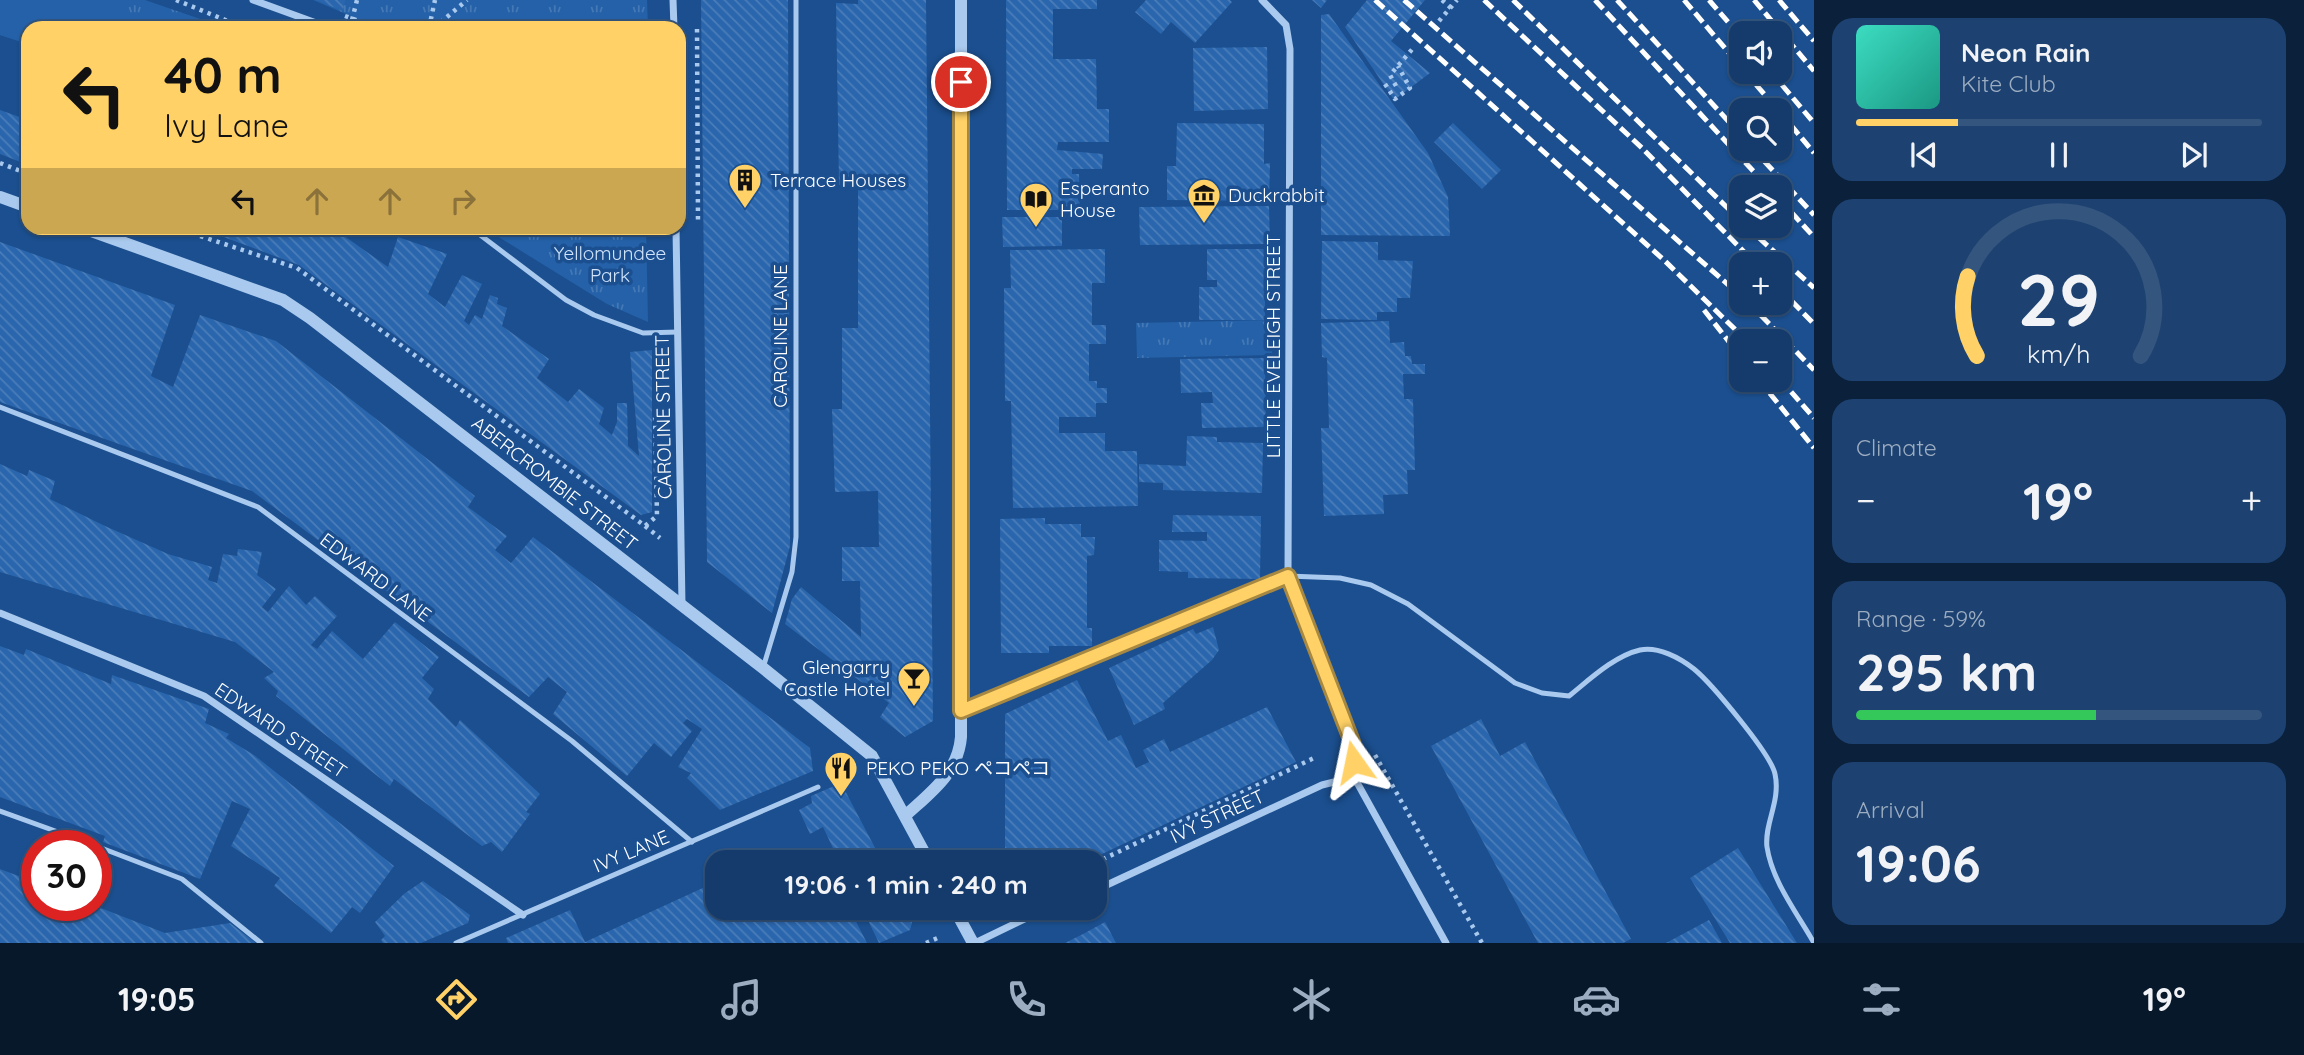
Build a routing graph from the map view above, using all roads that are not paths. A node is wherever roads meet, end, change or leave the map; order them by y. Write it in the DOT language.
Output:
graph roads {
  1 [pos="253,0"];
  2 [pos="673,0"];
  3 [pos="796,0"];
  4 [pos="961,0"];
  5 [pos="1262,0"];
  6 [pos="311,21"];
  7 [pos="674,21"];
  8 [pos="0,197"];
  9 [pos="21,205"];
  10 [pos="102,235"];
  11 [pos="480,235"];
  12 [pos="676,235"];
  13 [pos="678,332"];
  14 [pos="0,407"];
  15 [pos="1288,576"];
  16 [pos="682,605"];
  17 [pos="0,614"];
  18 [pos="763,668"];
  19 [pos="961,711"];
  20 [pos="1354,777"];
  21 [pos="818,787"];
  22 [pos="0,811"];
  23 [pos="906,816"];
  24 [pos="52,830"];
  25 [pos="692,842"];
  26 [pos="923,850"];
  27 [pos="112,852"];
  28 [pos="1107,885"];
  29 [pos="523,915"];
  30 [pos="961,920"];
  31 [pos="1022,920"];
  32 [pos="261,943"];
  33 [pos="456,943"];
  34 [pos="974,943"];
  35 [pos="1446,943"];
  36 [pos="1814,943"];
  1 -- 6 [label="street"];
  2 -- 7 [label="street"];
  3 -- 18 [label="lane, CAROLINE LANE"];
  4 -- 19 [label="street"];
  5 -- 15 [label="street, LITTLE EVELEIGH STREET"];
  8 -- 9 [label="street"];
  10 -- 16 [label="street, ABERCROMBIE STREET"];
  11 -- 13 [label="lane"];
  12 -- 13 [label="street, CAROLINE STREET"];
  13 -- 16 [label="street, CAROLINE STREET"];
  14 -- 25 [label="lane, EDWARD LANE"];
  15 -- 19 [label="lane"];
  15 -- 20 [label="street"];
  15 -- 36 [label="lane"];
  16 -- 18 [label="street, ABERCROMBIE STREET"];
  17 -- 29 [label="street, EDWARD STREET"];
  18 -- 23 [label="street, ABERCROMBIE STREET"];
  19 -- 23 [label="street"];
  20 -- 28 [label="street, IVY STREET"];
  20 -- 35 [label="street"];
  21 -- 25 [label="lane, IVY LANE"];
  22 -- 24 [label="lane"];
  23 -- 26 [label="street, ABERCROMBIE STREET"];
  25 -- 29 [label="lane, IVY LANE"];
  27 -- 32 [label="lane"];
  29 -- 33 [label="lane, IVY LANE"];
  30 -- 34 [label="street"];
  31 -- 34 [label="street"];
}
